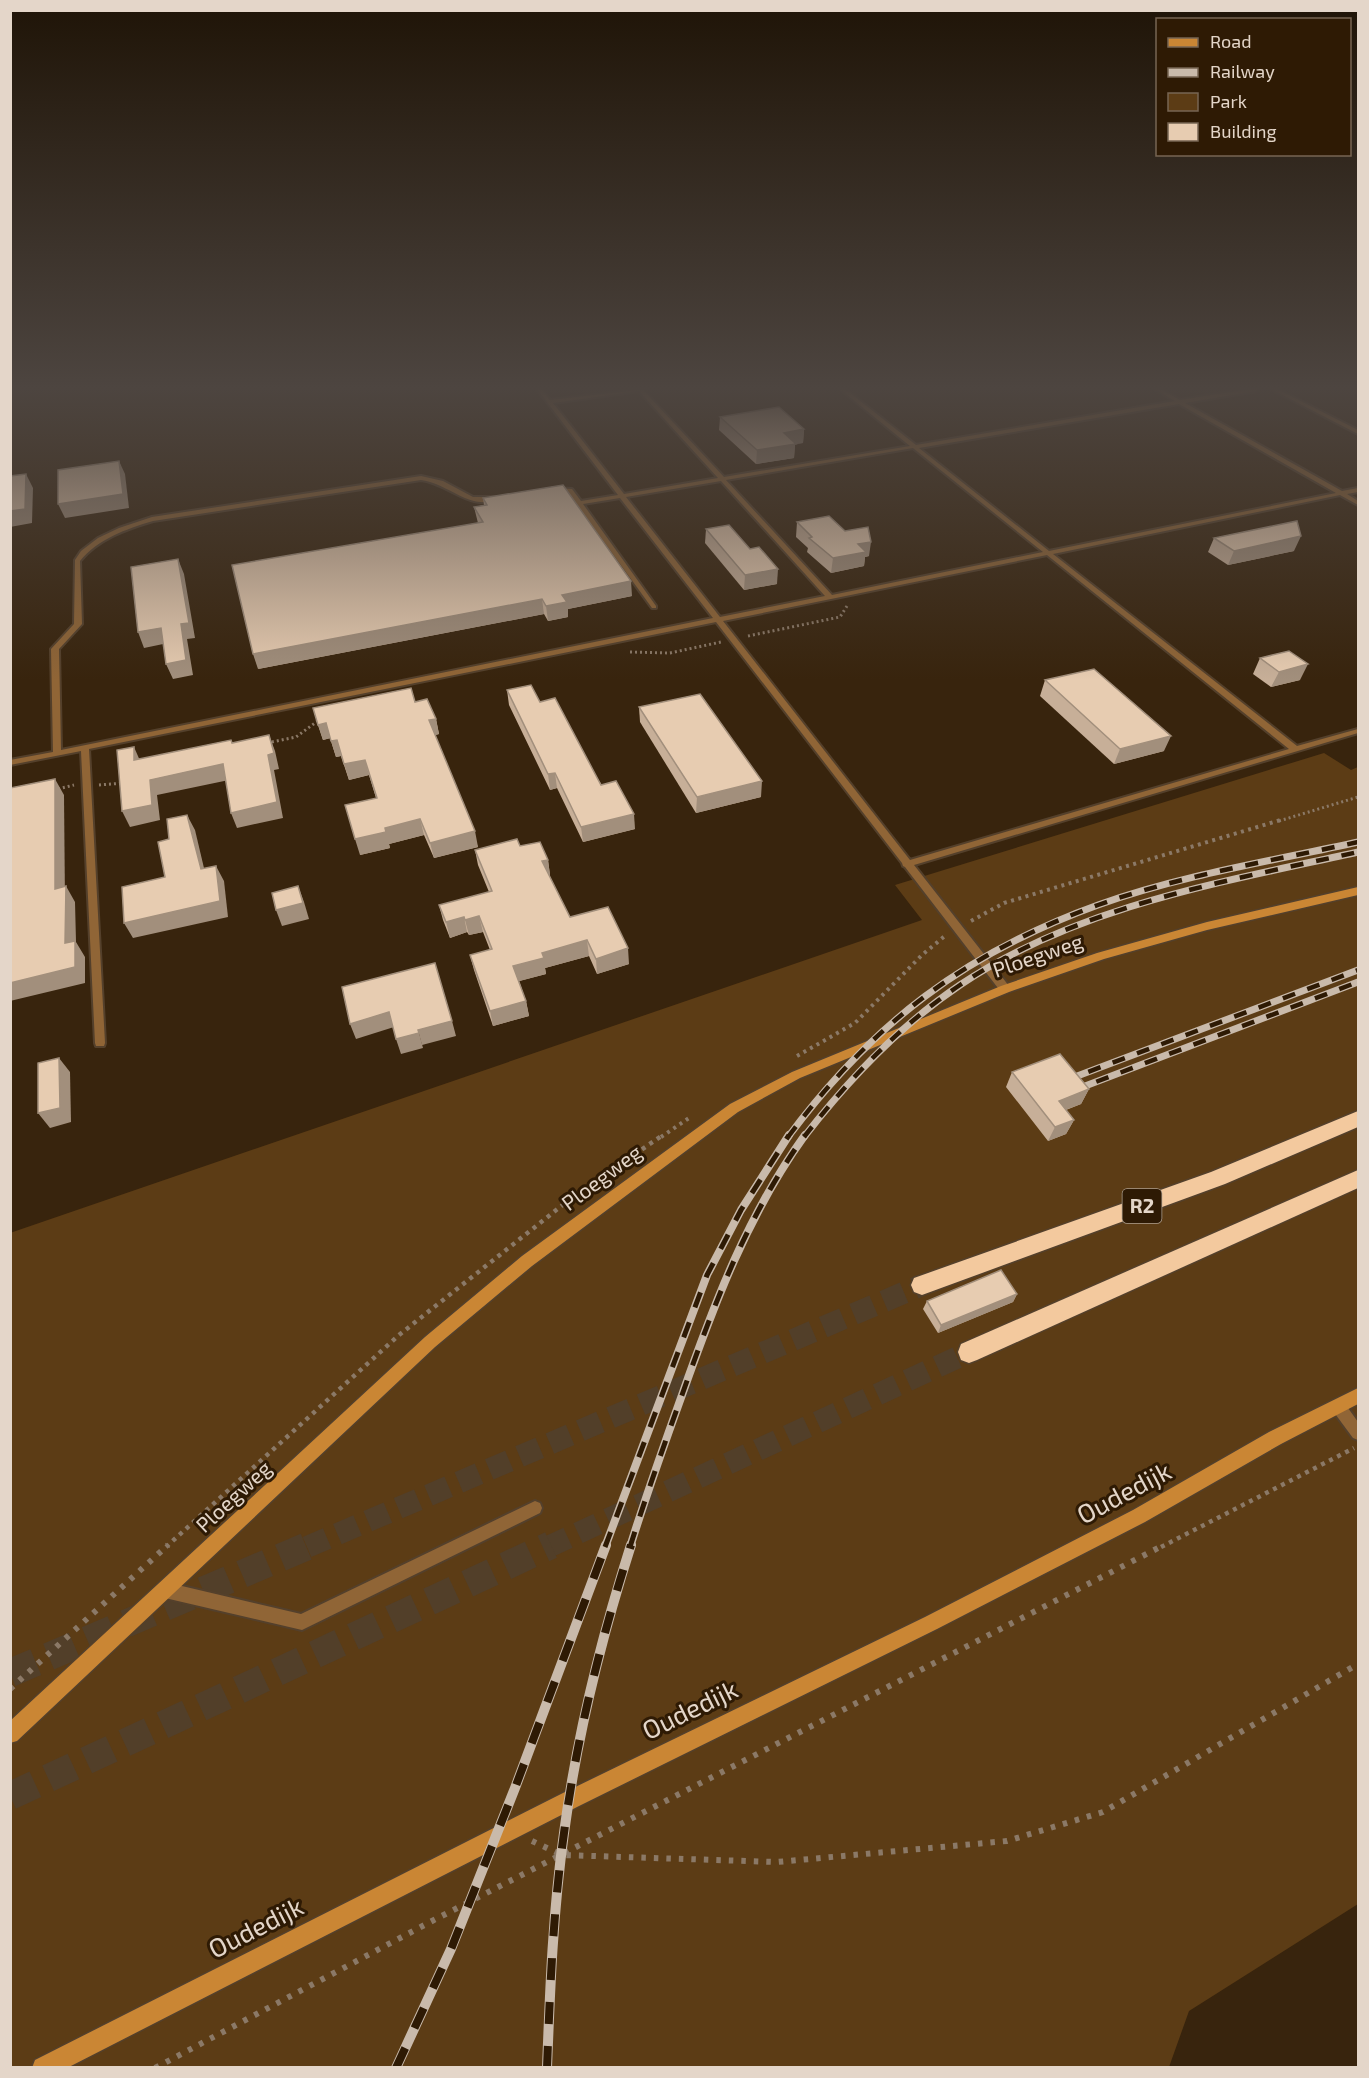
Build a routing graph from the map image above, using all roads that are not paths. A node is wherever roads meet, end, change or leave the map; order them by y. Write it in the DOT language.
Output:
graph roads {
  1 [pos="369,486"];
  2 [pos="447,486"];
  3 [pos="614,486"];
  4 [pos="681,486"];
  5 [pos="728,486"];
  6 [pos="965,486"];
  7 [pos="1329,486"];
  8 [pos="1359,490"];
  9 [pos="541,492"];
  10 [pos="1341,493"];
  11 [pos="622,496"];
  12 [pos="506,498"];
  13 [pos="580,503"];
  14 [pos="1359,503"];
  15 [pos="1049,552"];
  16 [pos="830,597"];
  17 [pos="654,607"];
  18 [pos="718,620"];
  19 [pos="1359,730"];
  20 [pos="85,748"];
  21 [pos="1295,749"];
  22 [pos="57,754"];
  23 [pos="10,764"];
  24 [pos="906,864"];
  25 [pos="1359,891"];
  26 [pos="1005,989"];
  27 [pos="100,1043"];
  28 [pos="1359,1119"];
  29 [pos="1359,1179"];
  30 [pos="922,1285"];
  31 [pos="969,1352"];
  32 [pos="1359,1396"];
  33 [pos="1338,1406"];
  34 [pos="1359,1433"];
  35 [pos="535,1508"];
  36 [pos="165,1590"];
  37 [pos="10,1734"];
  38 [pos="43,2067"];
  1 -- 22 [label="lane"];
  2 -- 12 [label="lane"];
  3 -- 11 [label="lane"];
  4 -- 11 [label="lane"];
  5 -- 16 [label="lane"];
  6 -- 15 [label="lane"];
  7 -- 10 [label="lane"];
  8 -- 10 [label="lane"];
  9 -- 13 [label="lane"];
  10 -- 14 [label="lane"];
  10 -- 15 [label="lane"];
  11 -- 13 [label="lane"];
  11 -- 18 [label="lane"];
  13 -- 17 [label="lane"];
  15 -- 16 [label="lane"];
  15 -- 21 [label="lane"];
  16 -- 18 [label="lane"];
  18 -- 20 [label="lane"];
  18 -- 24 [label="lane"];
  19 -- 21 [label="lane"];
  20 -- 22 [label="lane"];
  20 -- 27 [label="lane"];
  21 -- 24 [label="lane"];
  22 -- 23 [label="lane"];
  24 -- 26 [label="lane"];
  25 -- 26 [label="street, Ploegweg"];
  26 -- 36 [label="street, Ploegweg"];
  28 -- 30 [label="highway, R2"];
  29 -- 31 [label="highway"];
  32 -- 33 [label="street, Oudedijk"];
  33 -- 34 [label="lane"];
  33 -- 38 [label="street, Oudedijk"];
  35 -- 36 [label="lane"];
  36 -- 37 [label="street, Ploegweg"];
}
